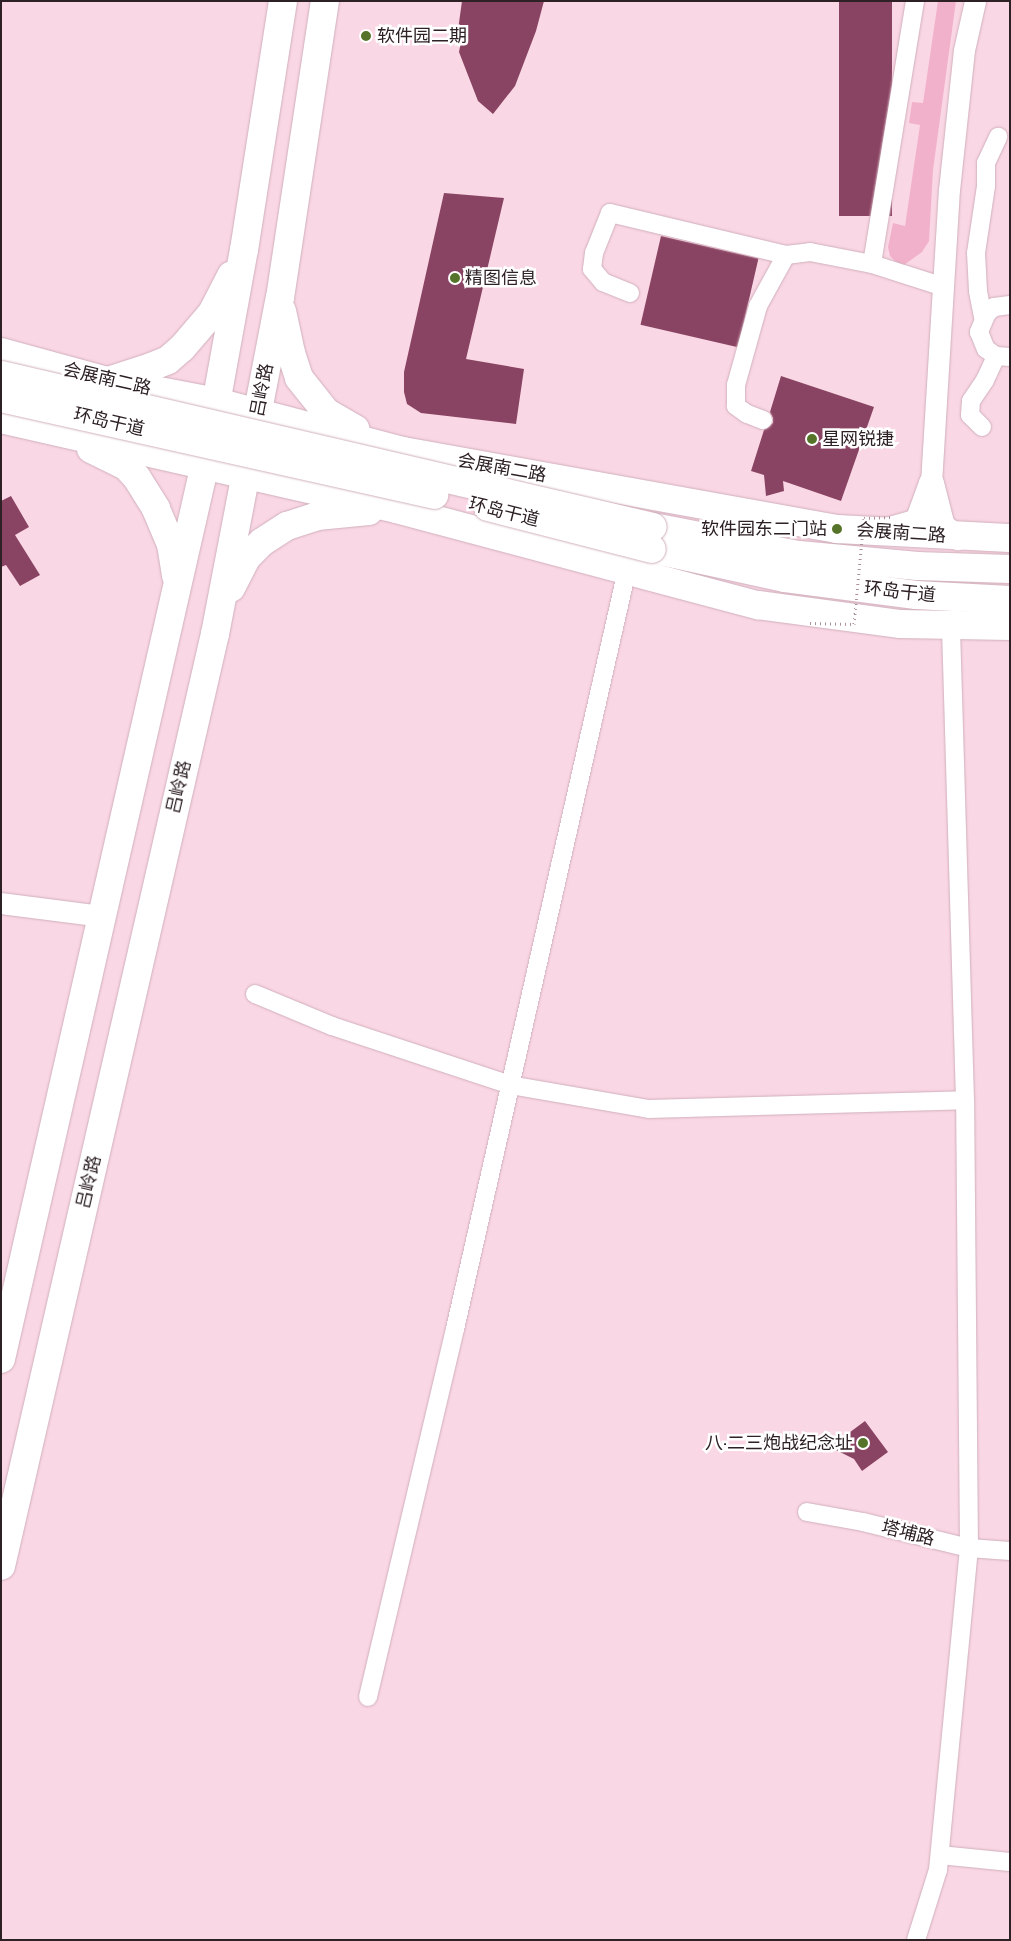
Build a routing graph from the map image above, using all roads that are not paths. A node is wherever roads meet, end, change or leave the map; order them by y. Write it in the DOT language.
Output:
graph roads {
  1 [pos="283,1"];
  2 [pos="325,1"];
  3 [pos="915,1"];
  4 [pos="975,1"];
  5 [pos="998,137"];
  6 [pos="244,250"];
  7 [pos="786,255"];
  8 [pos="872,264"];
  9 [pos="944,287"];
  10 [pos="630,292"];
  11 [pos="280,298"];
  12 [pos="1010,304"];
  13 [pos="983,317"];
  14 [pos="1,352"];
  15 [pos="1003,357"];
  16 [pos="1,375"];
  17 [pos="107,381"];
  18 [pos="1,398"];
  19 [pos="217,402"];
  20 [pos="258,412"];
  21 [pos="1,419"];
  22 [pos="764,420"];
  23 [pos="982,427"];
  24 [pos="51,429"];
  25 [pos="403,450"];
  26 [pos="205,464"];
  27 [pos="246,474"];
  28 [pos="931,483"];
  29 [pos="396,509"];
  30 [pos="888,524"];
  31 [pos="957,537"];
  32 [pos="653,538"];
  33 [pos="1010,538"];
  34 [pos="1010,569"];
  35 [pos="626,570"];
  36 [pos="178,586"];
  37 [pos="1010,600"];
  38 [pos="951,625"];
  39 [pos="1010,626"];
  40 [pos="215,634"];
  41 [pos="1,903"];
  42 [pos="102,916"];
  43 [pos="255,994"];
  44 [pos="510,1085"];
  45 [pos="965,1100"];
  46 [pos="1,1359"];
  47 [pos="807,1512"];
  48 [pos="970,1548"];
  49 [pos="1010,1551"];
  50 [pos="1,1566"];
  51 [pos="368,1697"];
  52 [pos="940,1855"];
  53 [pos="1010,1862"];
  54 [pos="916,1940"];
  1 -- 6 [label="main road"];
  2 -- 11 [label="main road, 吕岭路"];
  3 -- 8 [label="street"];
  4 -- 9 [label="street"];
  5 -- 13 [label="street"];
  6 -- 17 [label="main road"];
  6 -- 19 [label="main road"];
  7 -- 8 [label="street"];
  7 -- 10 [label="street"];
  7 -- 22 [label="street"];
  8 -- 9 [label="street"];
  9 -- 28 [label="street"];
  11 -- 20 [label="main road, 吕岭路"];
  11 -- 25 [label="main road"];
  12 -- 13 [label="street"];
  13 -- 15 [label="street"];
  14 -- 17 [label="main road, 会展南二路"];
  15 -- 23 [label="street"];
  16 -- 32 [label="main road, 环岛干道, bridge"];
  17 -- 19 [label="main road, 会展南二路"];
  18 -- 32 [label="main road, 环岛干道, bridge"];
  19 -- 20 [label="main road, 会展南二路"];
  19 -- 26 [label="main road"];
  20 -- 25 [label="main road, 会展南二路"];
  20 -- 27 [label="main road, 吕岭路"];
  21 -- 24 [label="main road"];
  24 -- 26 [label="main road"];
  24 -- 36 [label="main road"];
  25 -- 29 [label="main road"];
  25 -- 30 [label="main road, 会展南二路"];
  26 -- 27 [label="main road"];
  26 -- 36 [label="main road"];
  27 -- 29 [label="main road"];
  27 -- 40 [label="main road, 吕岭路"];
  28 -- 30 [label="main road"];
  28 -- 31 [label="main road"];
  29 -- 35 [label="main road"];
  29 -- 40 [label="main road"];
  30 -- 31 [label="main road, 会展南二路"];
  31 -- 33 [label="main road, 会展南二路"];
  32 -- 34 [label="main road, 环岛干道"];
  32 -- 37 [label="main road, 环岛干道"];
  35 -- 38 [label="main road"];
  35 -- 44 [label="street"];
  36 -- 42 [label="main road"];
  38 -- 39 [label="main road"];
  38 -- 45 [label="street"];
  40 -- 50 [label="main road, 吕岭路"];
  41 -- 42 [label="street"];
  42 -- 46 [label="main road"];
  43 -- 44 [label="street"];
  44 -- 45 [label="street"];
  44 -- 51 [label="street"];
  45 -- 48 [label="street"];
  47 -- 48 [label="street, 塔埔路"];
  48 -- 49 [label="street, 塔埔路"];
  48 -- 52 [label="street"];
  52 -- 53 [label="street"];
  52 -- 54 [label="street"];
}
